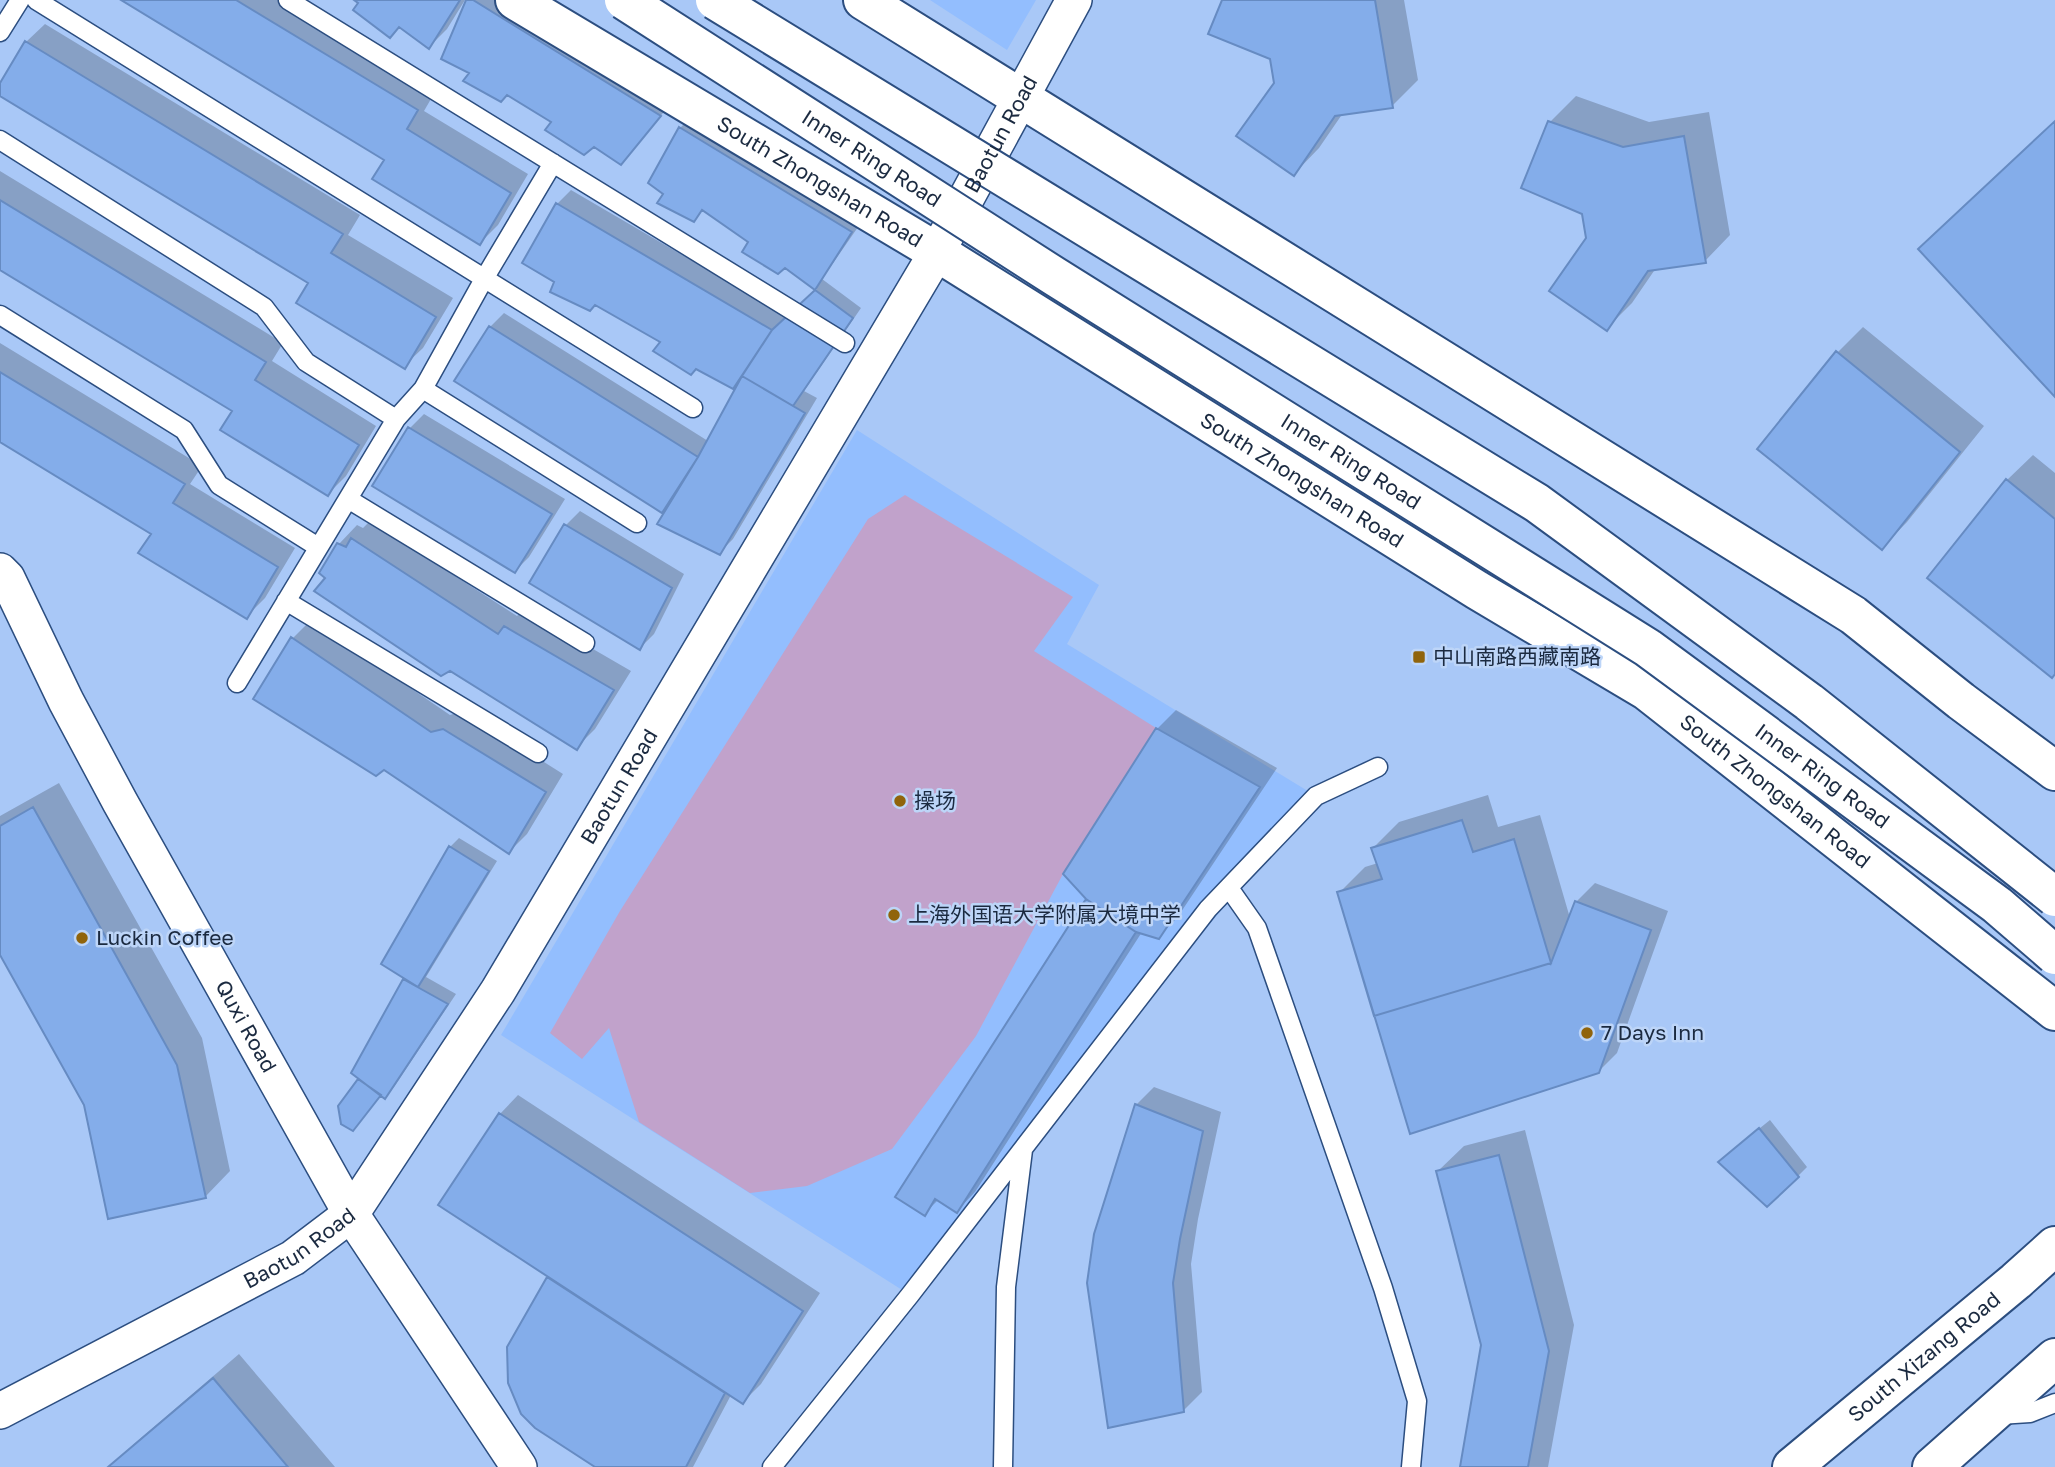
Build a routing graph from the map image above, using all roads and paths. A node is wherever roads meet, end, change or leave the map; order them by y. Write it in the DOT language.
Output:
graph roads {
  1 [pos="20,0"];
  2 [pos="36,0"];
  3 [pos="288,0"];
  4 [pos="514,0"];
  5 [pos="624,0"];
  6 [pos="715,0"];
  7 [pos="863,0"];
  8 [pos="1074,0"];
  9 [pos="0,32"];
  10 [pos="1020,98"];
  11 [pos="0,140"];
  12 [pos="553,163"];
  13 [pos="937,251"];
  14 [pos="484,279"];
  15 [pos="0,315"];
  16 [pos="845,344"];
  17 [pos="423,389"];
  18 [pos="694,408"];
  19 [pos="396,419"];
  20 [pos="348,499"];
  21 [pos="637,523"];
  22 [pos="318,547"];
  23 [pos="0,571"];
  24 [pos="286,601"];
  25 [pos="585,643"];
  26 [pos="237,683"];
  27 [pos="538,753"];
  28 [pos="1378,767"];
  29 [pos="2055,771"];
  30 [pos="1229,888"];
  31 [pos="2055,897"];
  32 [pos="2055,955"];
  33 [pos="2055,1011"];
  34 [pos="1023,1149"];
  35 [pos="351,1214"];
  36 [pos="2055,1247"];
  37 [pos="2055,1358"];
  38 [pos="2055,1403"];
  39 [pos="0,1411"];
  40 [pos="1989,1416"];
  41 [pos="519,1467"];
  42 [pos="772,1467"];
  43 [pos="1003,1467"];
  44 [pos="1411,1467"];
  45 [pos="1792,1467"];
  46 [pos="1932,1467"];
  1 -- 9 [label="lane"];
  2 -- 14 [label="lane"];
  3 -- 12 [label="lane"];
  4 -- 13 [label="main road, South Zhongshan Road"];
  5 -- 32 [label="main road, Inner Ring Road, bridge"];
  6 -- 31 [label="main road, bridge"];
  7 -- 10 [label="main road"];
  8 -- 10 [label="street, Baotun Road"];
  10 -- 13 [label="street, Baotun Road"];
  10 -- 29 [label="main road"];
  11 -- 19 [label="lane"];
  12 -- 14 [label="lane"];
  12 -- 16 [label="lane"];
  13 -- 33 [label="main road, South Zhongshan Road"];
  13 -- 35 [label="street, Baotun Road"];
  14 -- 17 [label="lane"];
  14 -- 18 [label="lane"];
  15 -- 22 [label="lane"];
  17 -- 19 [label="lane"];
  17 -- 21 [label="lane"];
  19 -- 20 [label="lane"];
  20 -- 22 [label="lane"];
  20 -- 25 [label="lane"];
  22 -- 24 [label="lane"];
  23 -- 35 [label="street, Quxi Road"];
  24 -- 26 [label="lane"];
  24 -- 27 [label="lane"];
  28 -- 30 [label="lane"];
  30 -- 34 [label="lane"];
  30 -- 44 [label="lane"];
  34 -- 42 [label="lane"];
  34 -- 43 [label="lane"];
  35 -- 39 [label="street, Baotun Road"];
  35 -- 41 [label="street, Quxi Road"];
  36 -- 45 [label="main road, South Xizang Road"];
  37 -- 40 [label="main road"];
  38 -- 40 [label="lane"];
  40 -- 46 [label="main road"];
}
